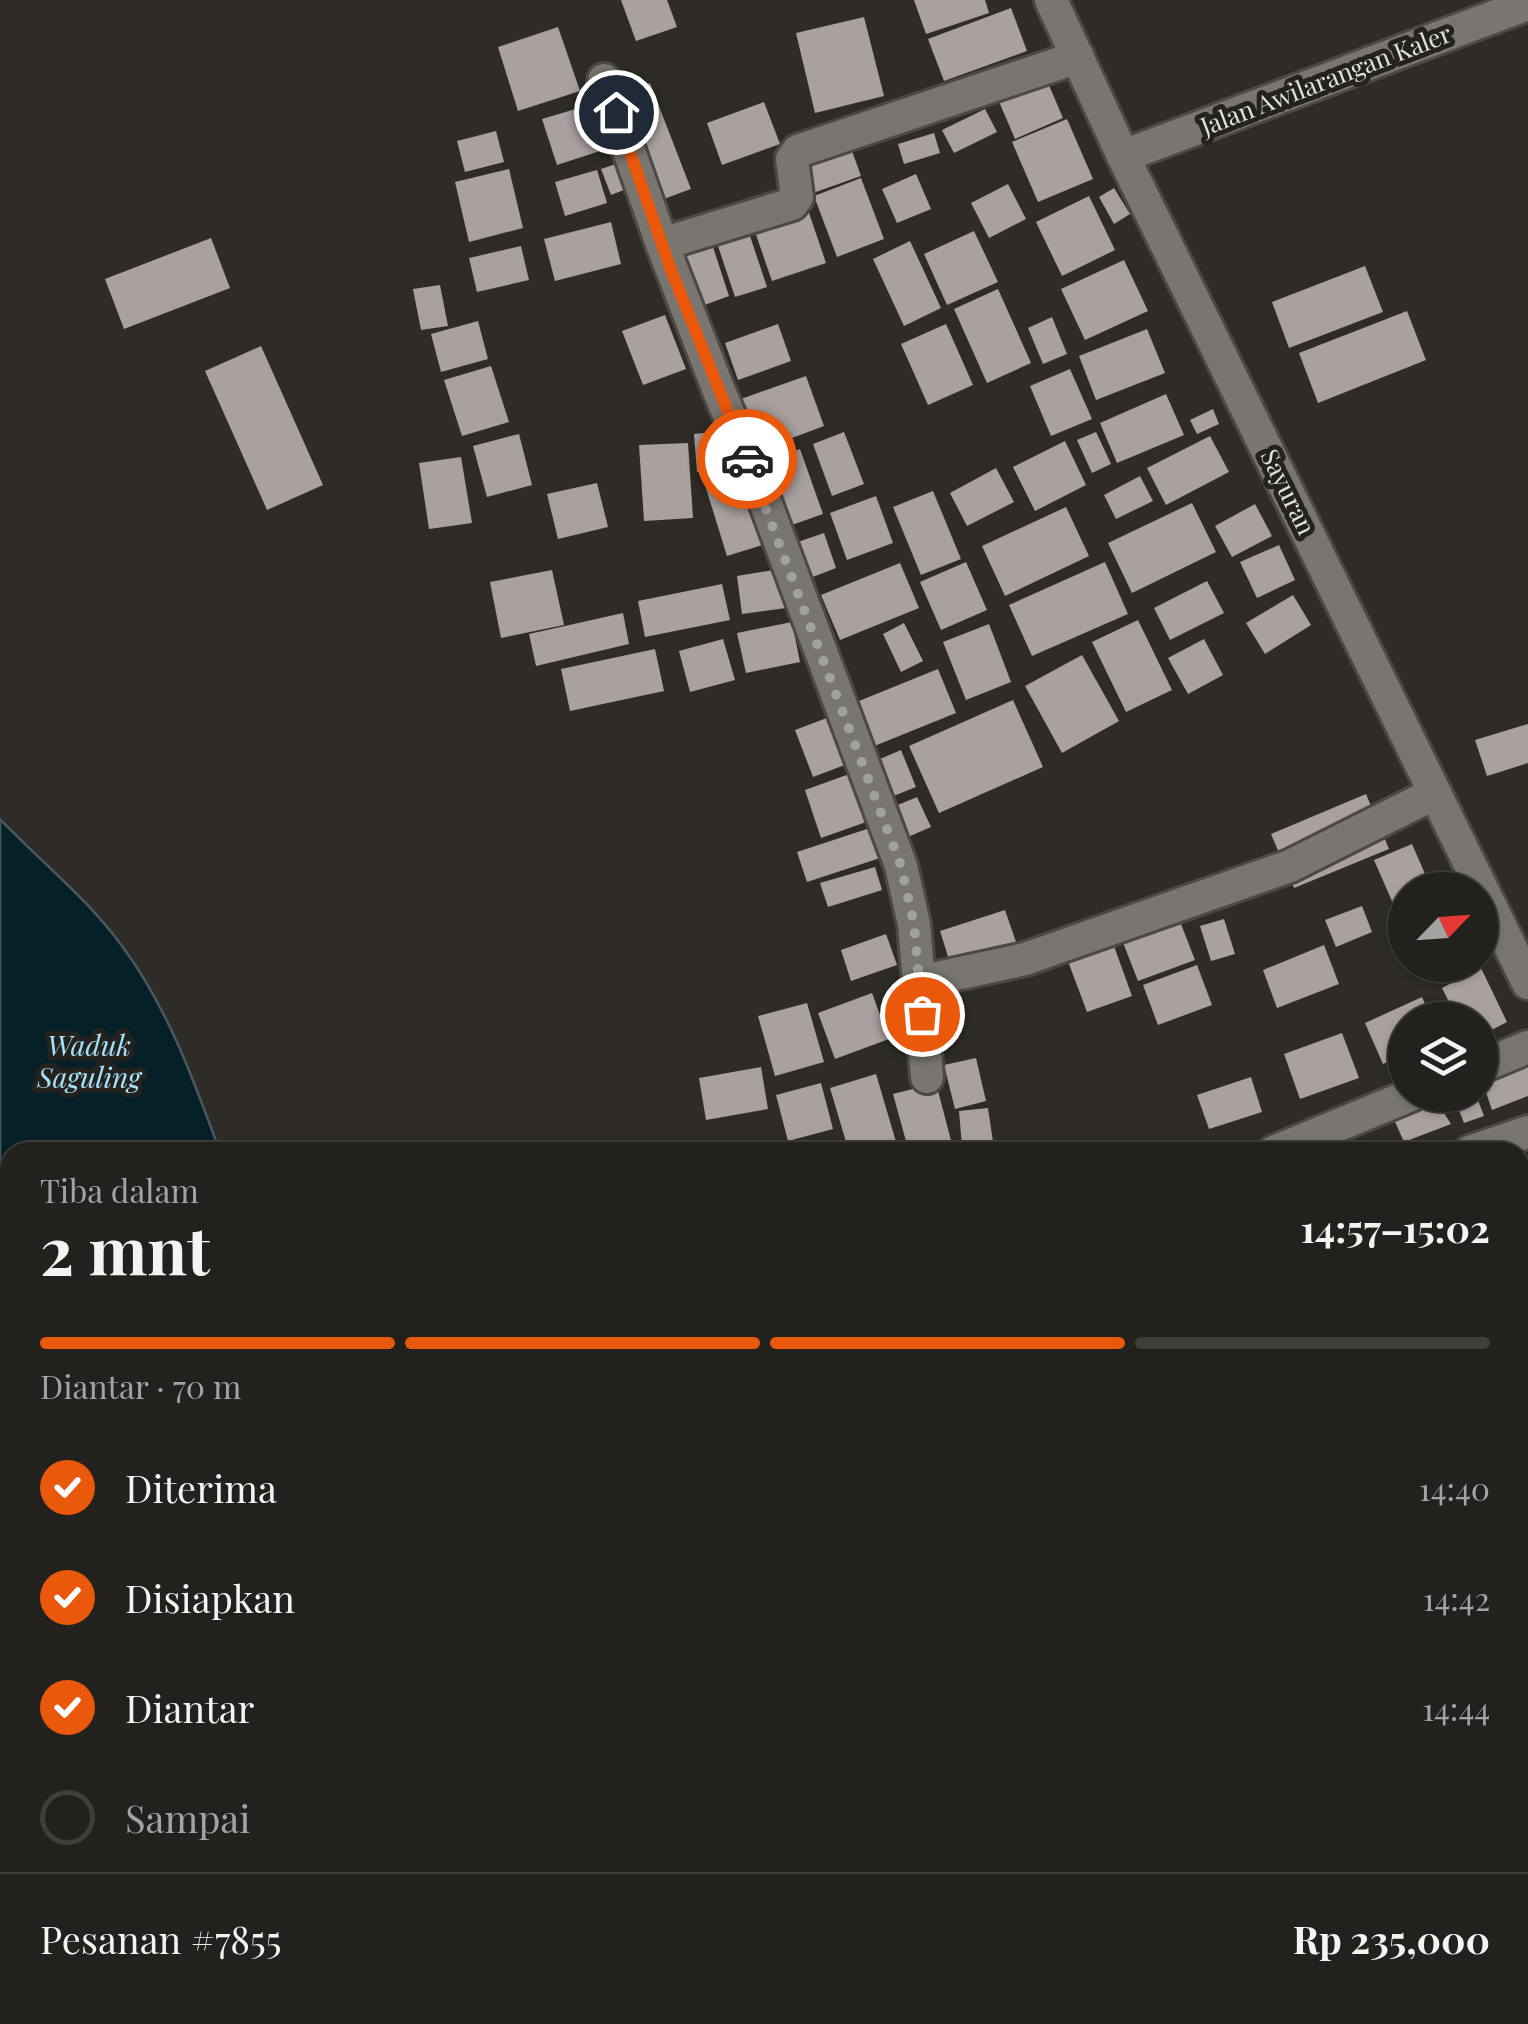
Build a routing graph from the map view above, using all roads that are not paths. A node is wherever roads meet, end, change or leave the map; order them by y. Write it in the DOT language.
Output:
graph roads {
  1 [pos="1051,0"];
  2 [pos="1528,4"];
  3 [pos="1078,57"];
  4 [pos="604,80"];
  5 [pos="1124,156"];
  6 [pos="662,244"];
  7 [pos="1435,793"];
  8 [pos="919,982"];
  9 [pos="1528,983"];
  10 [pos="1528,1047"];
  11 [pos="1498,1059"];
  12 [pos="927,1077"];
  13 [pos="1388,1105"];
  14 [pos="1528,1132"];
  15 [pos="1298,1142"];
  16 [pos="1499,1142"];
  1 -- 3 [label="street, Sayuran"];
  2 -- 5 [label="street, Jalan Awilarangan Kaler"];
  3 -- 5 [label="street, Sayuran"];
  3 -- 6 [label="street"];
  4 -- 6 [label="street"];
  5 -- 7 [label="street, Sayuran"];
  6 -- 8 [label="street"];
  7 -- 8 [label="street"];
  7 -- 9 [label="street, Sayuran"];
  8 -- 12 [label="street"];
  10 -- 11 [label="street"];
  13 -- 15 [label="street"];
  14 -- 16 [label="street"];
}
